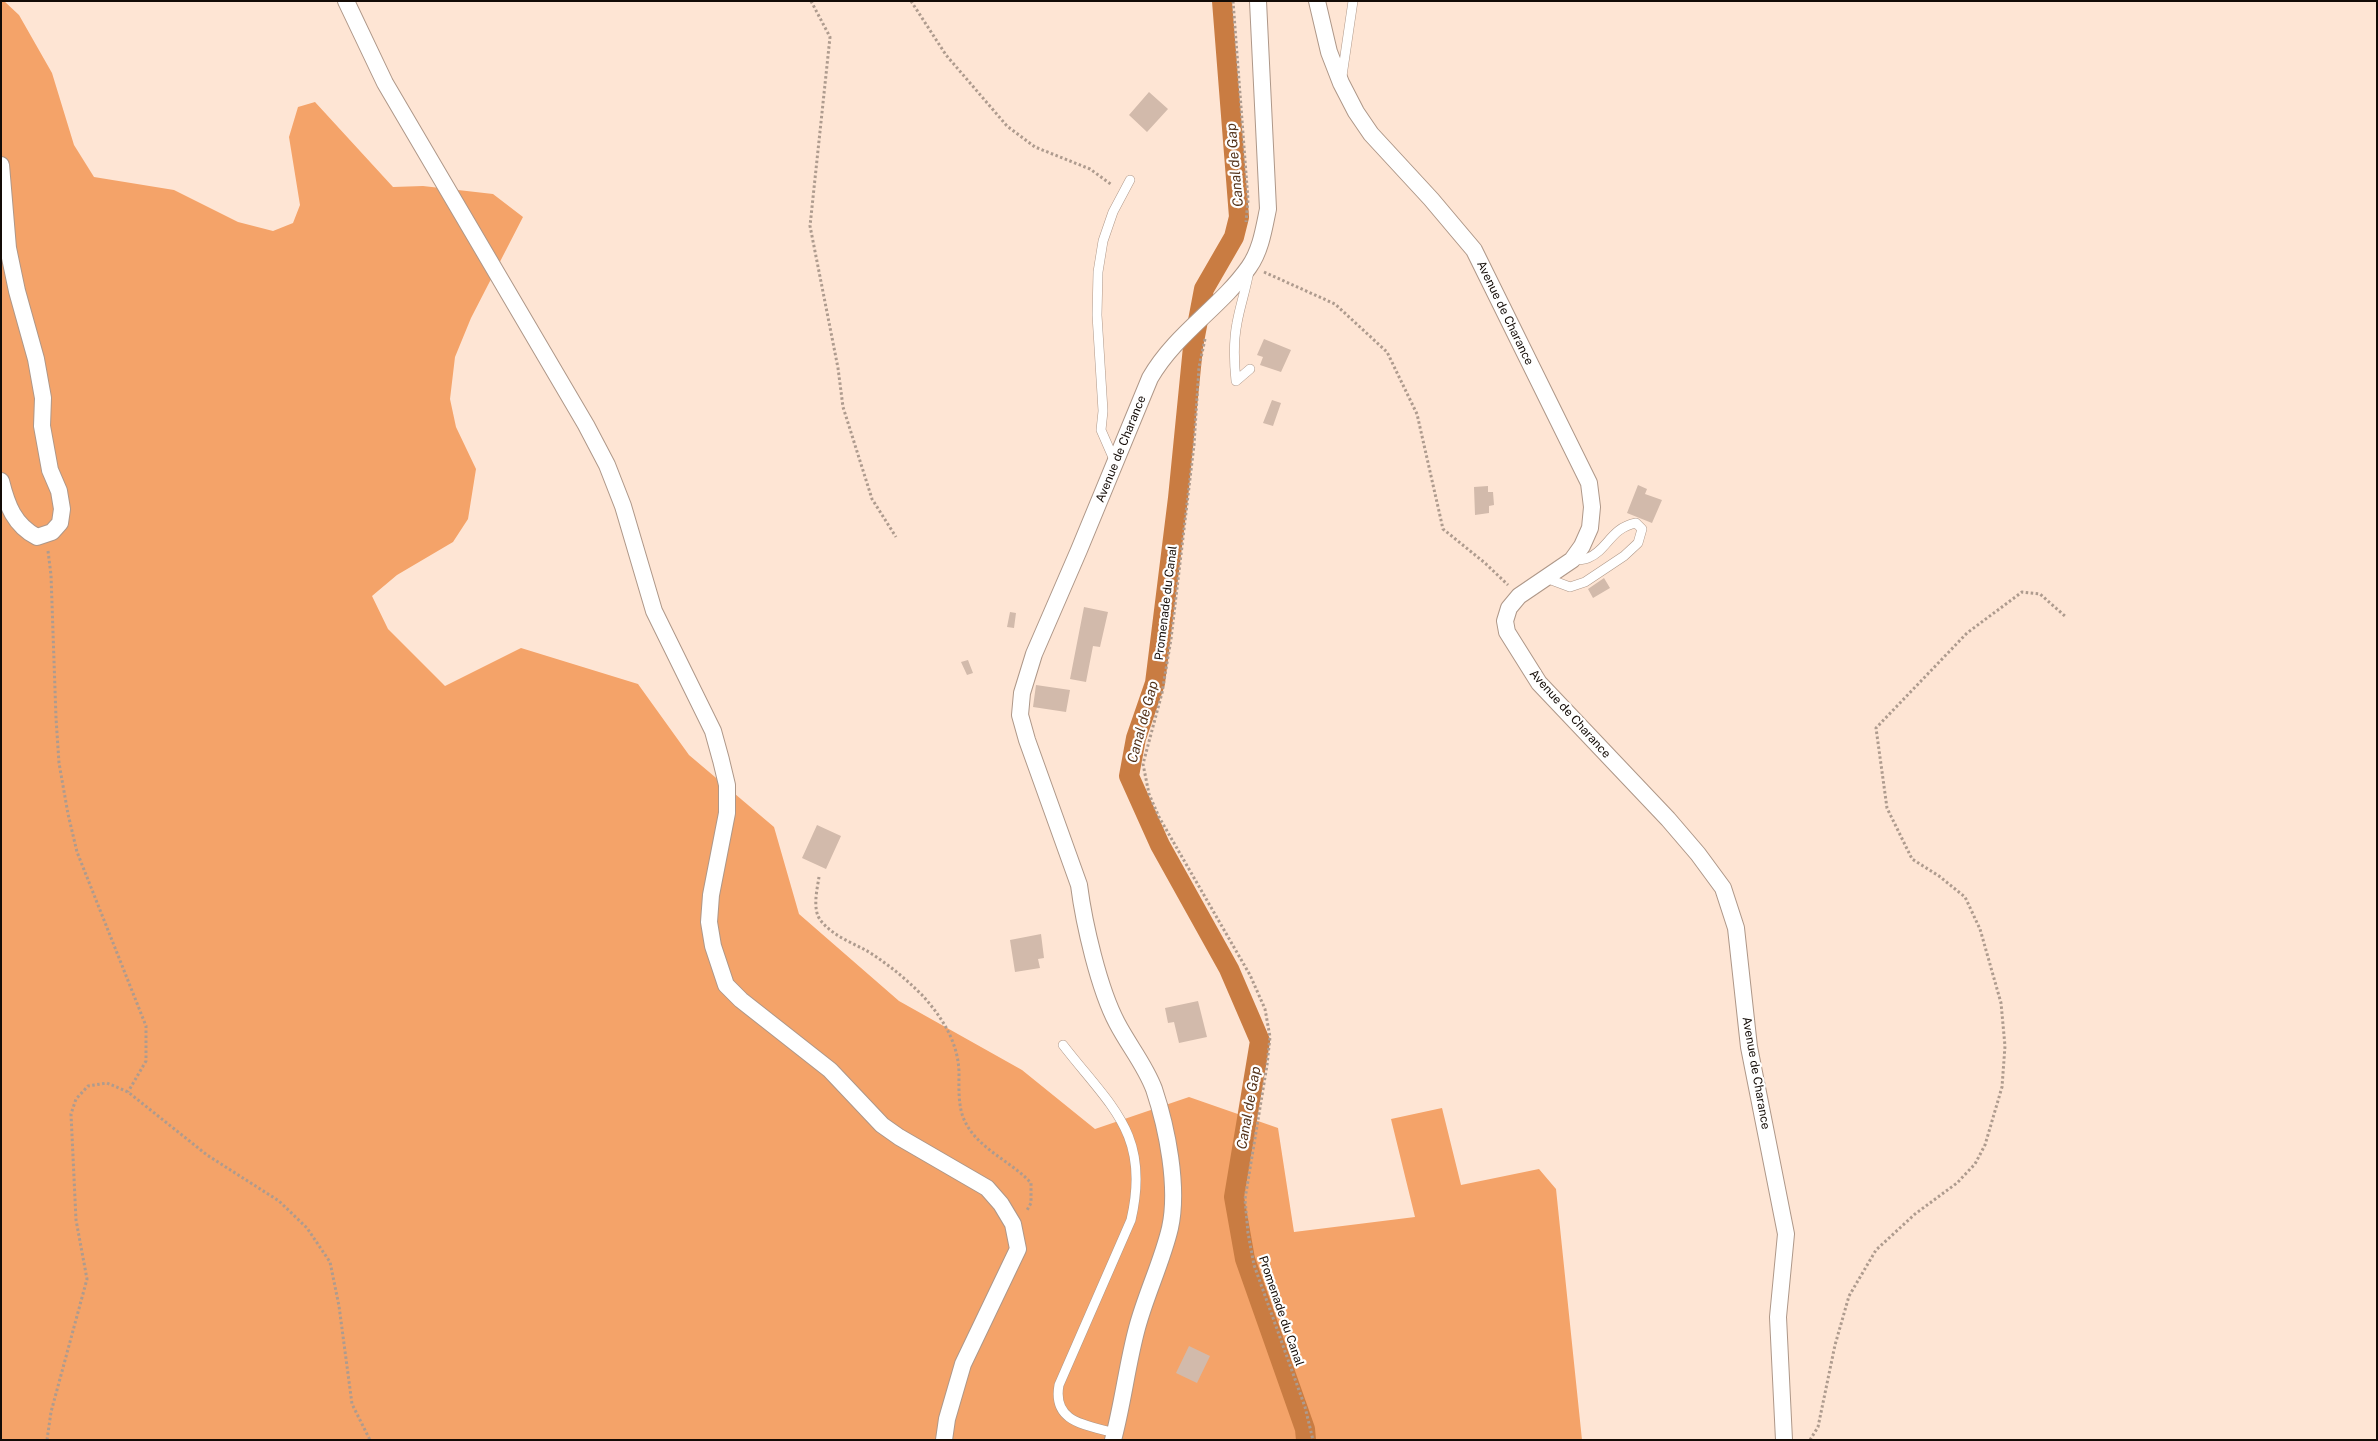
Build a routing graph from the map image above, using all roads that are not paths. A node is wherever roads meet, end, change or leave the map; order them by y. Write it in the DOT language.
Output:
graph roads {
  1 [pos="346,1"];
  2 [pos="1258,1"];
  3 [pos="1317,1"];
  4 [pos="1353,1"];
  5 [pos="1341,83"];
  6 [pos="1,165"];
  7 [pos="1130,180"];
  8 [pos="1250,266"];
  9 [pos="1250,369"];
  10 [pos="1115,462"];
  11 [pos="1,481"];
  12 [pos="1572,560"];
  13 [pos="1546,578"];
  14 [pos="1063,1045"];
  15 [pos="1114,1436"];
  16 [pos="944,1440"];
  17 [pos="1784,1440"];
  1 -- 16 [label="street"];
  2 -- 8 [label="street, Avenue de Charance"];
  3 -- 5 [label="street, Avenue de Charance"];
  4 -- 5 [label="lane"];
  5 -- 12 [label="street, Avenue de Charance"];
  6 -- 11 [label="street"];
  7 -- 10 [label="lane"];
  8 -- 9 [label="lane"];
  8 -- 10 [label="street, Avenue de Charance"];
  10 -- 15 [label="street, Avenue de Charance"];
  12 -- 13 [label="street, Avenue de Charance"];
  12 -- 13 [label="lane"];
  13 -- 17 [label="street, Avenue de Charance"];
  14 -- 15 [label="lane"];
}
